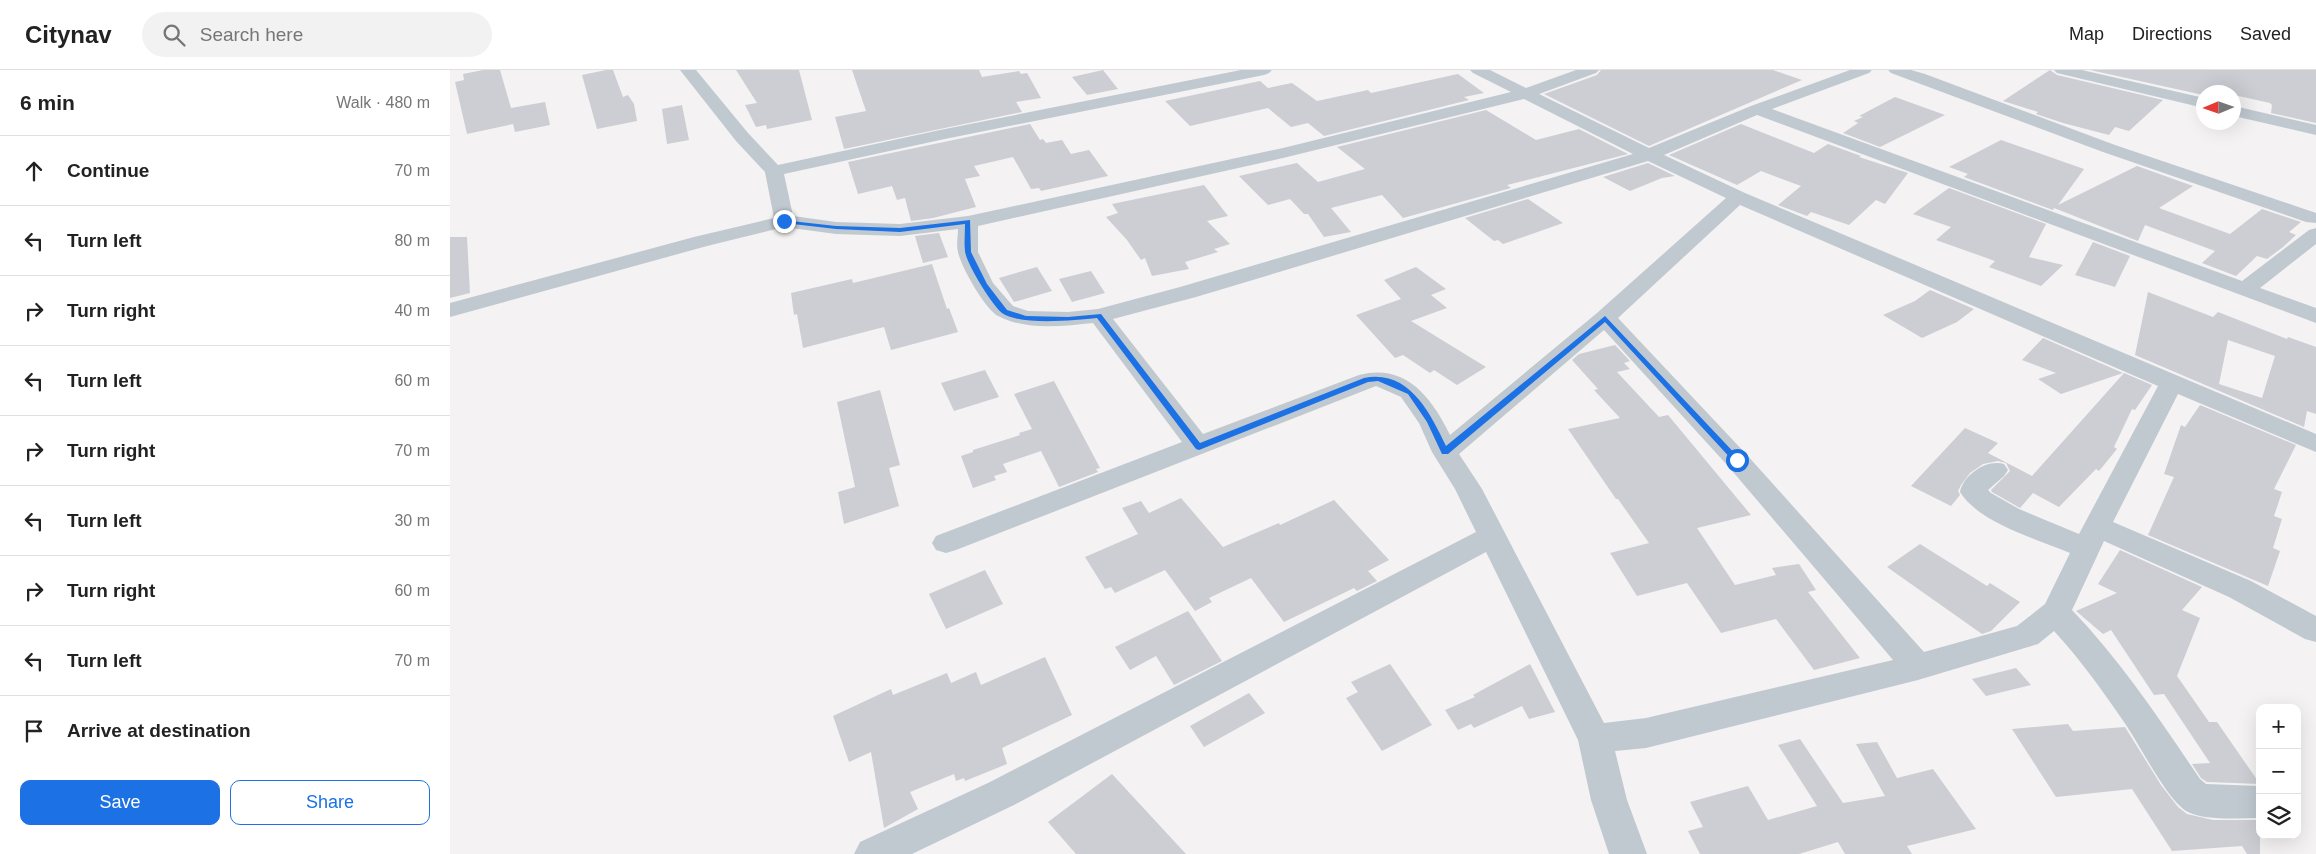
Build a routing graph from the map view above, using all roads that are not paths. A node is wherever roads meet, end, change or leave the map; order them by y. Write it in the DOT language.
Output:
graph roads {
  1 [pos="688,70"];
  2 [pos="1264,70"];
  3 [pos="1478,70"];
  4 [pos="1591,70"];
  5 [pos="1864,70"];
  6 [pos="1896,70"];
  7 [pos="2062,70"];
  8 [pos="1524,94"];
  9 [pos="2196,101"];
  10 [pos="1757,109"];
  11 [pos="2241,112"];
  12 [pos="2316,130"];
  13 [pos="1649,155"];
  14 [pos="774,171"];
  15 [pos="1738,197"];
  16 [pos="2316,197"];
  17 [pos="784,221"];
  18 [pos="968,222"];
  19 [pos="2315,228"];
  20 [pos="2245,289"];
  21 [pos="450,310"];
  22 [pos="1099,316"];
  23 [pos="2316,316"];
  24 [pos="1605,318"];
  25 [pos="2173,381"];
  26 [pos="2316,444"];
  27 [pos="1199,447"];
  28 [pos="1445,452"];
  29 [pos="1995,470"];
  30 [pos="1491,537"];
  31 [pos="2092,537"];
  32 [pos="946,543"];
  33 [pos="2056,612"];
  34 [pos="2316,630"];
  35 [pos="1918,667"];
  36 [pos="1595,739"];
  37 [pos="2256,802"];
  38 [pos="873,854"];
  39 [pos="1628,854"];
  1 -- 14 [label="street"];
  2 -- 14 [label="street"];
  3 -- 8 [label="street"];
  4 -- 8 [label="street"];
  5 -- 10 [label="street"];
  6 -- 19 [label="street"];
  7 -- 9 [label="street"];
  8 -- 13 [label="street"];
  8 -- 18 [label="street"];
  10 -- 13 [label="street"];
  10 -- 20 [label="street"];
  11 -- 12 [label="street"];
  13 -- 15 [label="street"];
  13 -- 22 [label="street"];
  14 -- 17 [label="street"];
  15 -- 24 [label="street"];
  15 -- 25 [label="street"];
  16 -- 19 [label="street"];
  17 -- 18 [label="street"];
  17 -- 21 [label="street"];
  18 -- 22 [label="street"];
  19 -- 20 [label="street"];
  20 -- 23 [label="street"];
  22 -- 27 [label="street"];
  24 -- 28 [label="street"];
  24 -- 35 [label="street"];
  25 -- 26 [label="street"];
  25 -- 31 [label="street"];
  27 -- 28 [label="street"];
  27 -- 32 [label="street"];
  28 -- 30 [label="street"];
  29 -- 31 [label="street"];
  30 -- 36 [label="street"];
  30 -- 38 [label="street"];
  31 -- 33 [label="street"];
  31 -- 34 [label="street"];
  33 -- 35 [label="street"];
  33 -- 37 [label="street"];
  35 -- 36 [label="street"];
  36 -- 39 [label="street"];
}
